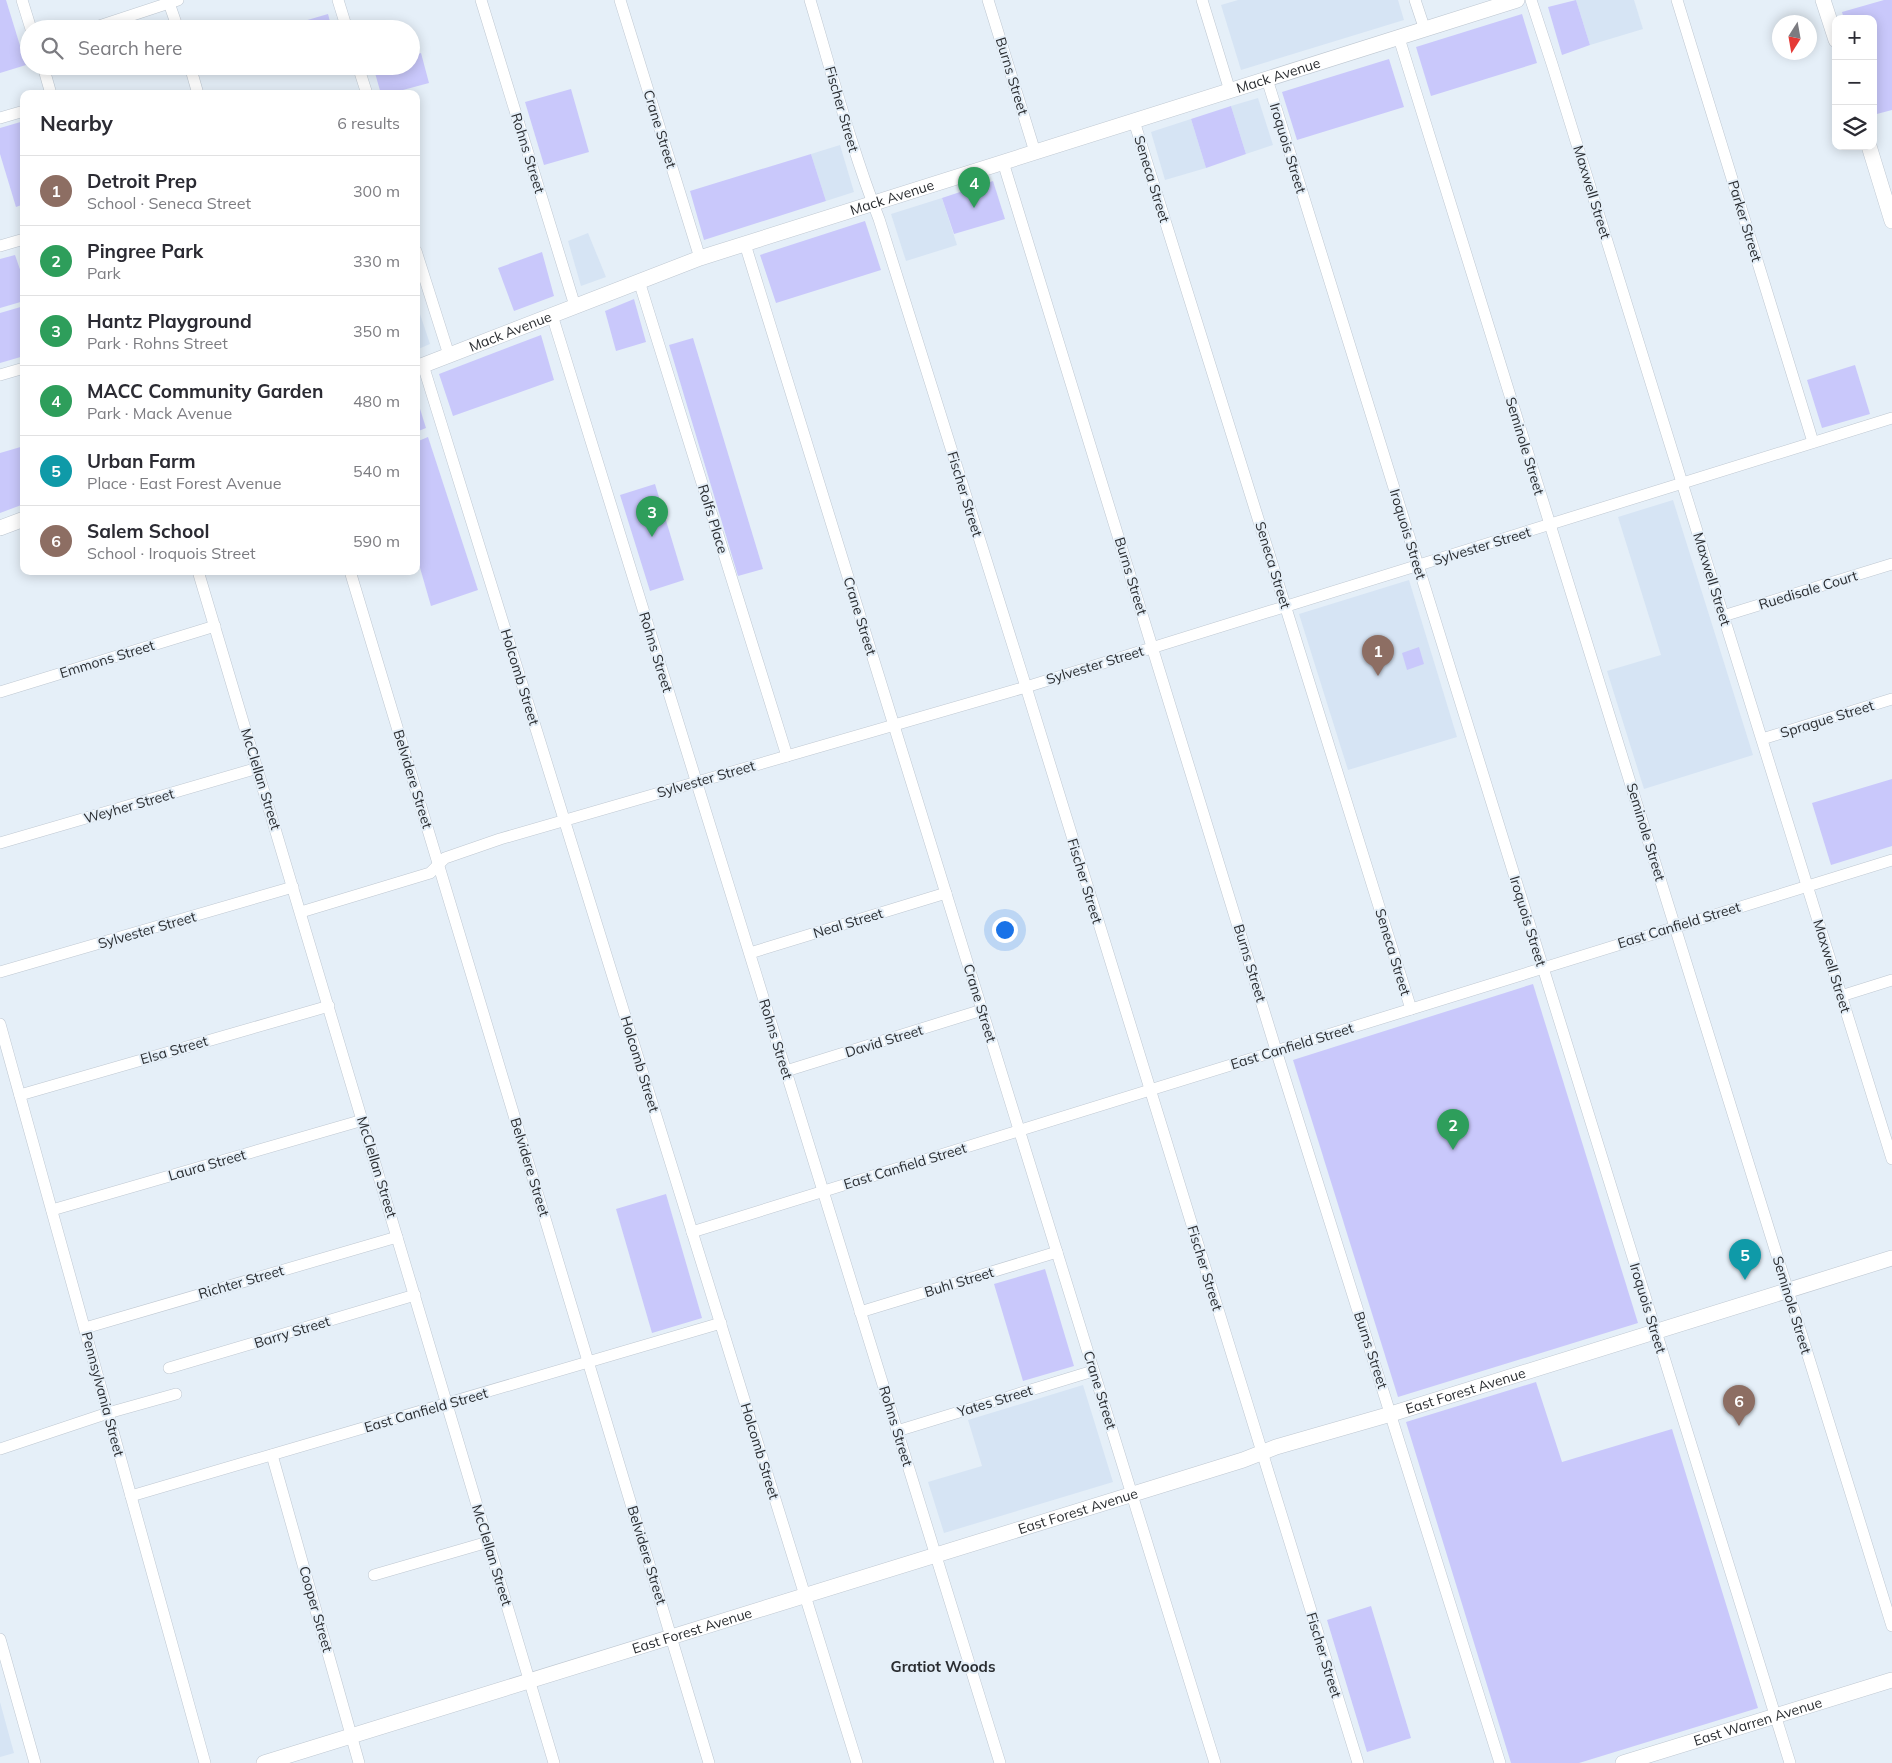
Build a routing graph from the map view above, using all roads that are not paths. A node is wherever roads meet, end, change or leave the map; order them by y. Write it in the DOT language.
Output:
graph roads {
  1 [pos="22,0"];
  2 [pos="338,0"];
  3 [pos="481,0"];
  4 [pos="620,0"];
  5 [pos="810,0"];
  6 [pos="988,0"];
  7 [pos="1202,0"];
  8 [pos="1415,0"];
  9 [pos="1517,0"];
  10 [pos="1531,0"];
  11 [pos="1677,0"];
  12 [pos="1823,0"];
  13 [pos="172,1"];
  14 [pos="28,20"];
  15 [pos="116,20"];
  16 [pos="176,20"];
  17 [pos="344,20"];
  18 [pos="1832,28"];
  19 [pos="1424,30"];
  20 [pos="1399,38"];
  21 [pos="46,75"];
  22 [pos="193,75"];
  23 [pos="361,75"];
  24 [pos="1267,79"];
  25 [pos="50,90"];
  26 [pos="197,90"];
  27 [pos="366,90"];
  28 [pos="1230,91"];
  29 [pos="20,112"];
  30 [pos="0,118"];
  31 [pos="1134,122"];
  32 [pos="1870,150"];
  33 [pos="1035,152"];
  34 [pos="1003,162"];
  35 [pos="873,204"];
  36 [pos="1892,221"];
  37 [pos="20,240"];
  38 [pos="745,244"];
  39 [pos="0,246"];
  40 [pos="700,258"];
  41 [pos="420,264"];
  42 [pos="640,281"];
  43 [pos="576,306"];
  44 [pos="552,315"];
  45 [pos="449,355"];
  46 [pos="420,366"];
  47 [pos="20,369"];
  48 [pos="0,375"];
  49 [pos="1892,418"];
  50 [pos="1813,442"];
  51 [pos="1683,484"];
  52 [pos="20,520"];
  53 [pos="1549,525"];
  54 [pos="0,528"];
  55 [pos="1892,564"];
  56 [pos="1418,565"];
  57 [pos="199,575"];
  58 [pos="351,575"];
  59 [pos="1286,606"];
  60 [pos="1724,616"];
  61 [pos="215,626"];
  62 [pos="1153,648"];
  63 [pos="1026,687"];
  64 [pos="0,692"];
  65 [pos="1892,699"];
  66 [pos="894,725"];
  67 [pos="1762,739"];
  68 [pos="787,756"];
  69 [pos="258,768"];
  70 [pos="697,782"];
  71 [pos="565,821"];
  72 [pos="0,843"];
  73 [pos="1892,860"];
  74 [pos="438,865"];
  75 [pos="1807,886"];
  76 [pos="293,887"];
  77 [pos="946,893"];
  78 [pos="301,912"];
  79 [pos="1675,927"];
  80 [pos="750,953"];
  81 [pos="1543,968"];
  82 [pos="0,972"];
  83 [pos="1892,980"];
  84 [pos="1841,996"];
  85 [pos="329,1006"];
  86 [pos="1411,1009"];
  87 [pos="982,1010"];
  88 [pos="0,1024"];
  89 [pos="1276,1051"];
  90 [pos="786,1071"];
  91 [pos="1150,1090"];
  92 [pos="20,1095"];
  93 [pos="363,1120"];
  94 [pos="1886,1121"];
  95 [pos="1019,1130"];
  96 [pos="1892,1159"];
  97 [pos="823,1191"];
  98 [pos="52,1210"];
  99 [pos="692,1232"];
  100 [pos="397,1237"];
  101 [pos="1057,1252"];
  102 [pos="1892,1258"];
  103 [pos="1788,1290"];
  104 [pos="414,1295"];
  105 [pos="860,1312"];
  106 [pos="720,1323"];
  107 [pos="85,1328"];
  108 [pos="1656,1331"];
  109 [pos="589,1362"];
  110 [pos="169,1368"];
  111 [pos="1093,1371"];
  112 [pos="176,1394"];
  113 [pos="447,1404"];
  114 [pos="108,1414"];
  115 [pos="1391,1414"];
  116 [pos="897,1432"];
  117 [pos="0,1449"];
  118 [pos="1262,1453"];
  119 [pos="272,1454"];
  120 [pos="1132,1494"];
  121 [pos="131,1496"];
  122 [pos="488,1542"];
  123 [pos="936,1555"];
  124 [pos="374,1575"];
  125 [pos="805,1595"];
  126 [pos="1892,1626"];
  127 [pos="671,1637"];
  128 [pos="0,1639"];
  129 [pos="1892,1680"];
  130 [pos="529,1681"];
  131 [pos="1774,1716"];
  132 [pos="352,1736"];
  133 [pos="1644,1760"];
  134 [pos="32,1762"];
  135 [pos="206,1763"];
  136 [pos="264,1763"];
  137 [pos="359,1763"];
  138 [pos="554,1763"];
  139 [pos="708,1763"];
  140 [pos="857,1763"];
  141 [pos="1000,1763"];
  142 [pos="1215,1763"];
  143 [pos="1358,1763"];
  144 [pos="1500,1763"];
  145 [pos="1623,1763"];
  146 [pos="1790,1763"];
  1 -- 14 [label="street"];
  2 -- 17 [label="street"];
  3 -- 43 [label="street, Rohns Street"];
  4 -- 40 [label="street, Crane Street"];
  5 -- 35 [label="street, Fischer Street"];
  6 -- 33 [label="street, Burns Street"];
  7 -- 28 [label="street"];
  8 -- 19 [label="street"];
  9 -- 19 [label="main road, Mack Avenue"];
  10 -- 51 [label="street, Maxwell Street"];
  11 -- 50 [label="street, Parker Street"];
  12 -- 18 [label="main road"];
  13 -- 15 [label="street"];
  13 -- 16 [label="street"];
  19 -- 20 [label="main road, Mack Avenue"];
  20 -- 24 [label="main road, Mack Avenue"];
  20 -- 53 [label="street, Seminole Street"];
  21 -- 25 [label="street"];
  22 -- 26 [label="street"];
  23 -- 27 [label="street"];
  24 -- 28 [label="main road, Mack Avenue"];
  24 -- 56 [label="street, Iroquois Street"];
  28 -- 31 [label="main road, Mack Avenue"];
  29 -- 30 [label="street"];
  31 -- 33 [label="main road, Mack Avenue"];
  31 -- 59 [label="street, Seneca Street"];
  32 -- 36 [label="main road"];
  33 -- 34 [label="main road, Mack Avenue"];
  34 -- 35 [label="main road, Mack Avenue"];
  34 -- 62 [label="street, Burns Street"];
  35 -- 38 [label="main road, Mack Avenue"];
  35 -- 63 [label="street, Fischer Street"];
  37 -- 39 [label="street"];
  38 -- 40 [label="main road, Mack Avenue"];
  38 -- 66 [label="street, Crane Street"];
  40 -- 42 [label="main road, Mack Avenue"];
  41 -- 45 [label="street"];
  42 -- 43 [label="main road, Mack Avenue"];
  42 -- 68 [label="street, Rolfs Place"];
  43 -- 44 [label="main road, Mack Avenue"];
  44 -- 45 [label="main road, Mack Avenue"];
  44 -- 70 [label="street, Rohns Street"];
  45 -- 46 [label="main road, Mack Avenue"];
  46 -- 71 [label="street, Holcomb Street"];
  47 -- 48 [label="street"];
  49 -- 50 [label="street, Sylvester Street"];
  50 -- 51 [label="street, Sylvester Street"];
  51 -- 53 [label="street, Sylvester Street"];
  51 -- 60 [label="street, Maxwell Street"];
  52 -- 54 [label="main road"];
  53 -- 56 [label="street, Sylvester Street"];
  53 -- 79 [label="street, Seminole Street"];
  55 -- 60 [label="street, Ruedisale Court"];
  56 -- 59 [label="street, Sylvester Street"];
  56 -- 81 [label="street, Iroquois Street"];
  57 -- 61 [label="street, McClellan Street"];
  58 -- 74 [label="street, Belvidere Street"];
  59 -- 62 [label="street, Sylvester Street"];
  59 -- 86 [label="street, Seneca Street"];
  60 -- 67 [label="street, Maxwell Street"];
  61 -- 64 [label="street, Emmons Street"];
  61 -- 69 [label="street, McClellan Street"];
  62 -- 63 [label="street, Sylvester Street"];
  62 -- 89 [label="street, Burns Street"];
  63 -- 66 [label="street, Sylvester Street"];
  63 -- 91 [label="street, Fischer Street"];
  65 -- 67 [label="street, Sprague Street"];
  66 -- 68 [label="street, Sylvester Street"];
  66 -- 77 [label="street, Crane Street"];
  67 -- 75 [label="street, Maxwell Street"];
  68 -- 70 [label="street, Sylvester Street"];
  69 -- 72 [label="street, Weyher Street"];
  69 -- 76 [label="street, McClellan Street"];
  70 -- 71 [label="street, Sylvester Street"];
  70 -- 80 [label="street, Rohns Street"];
  71 -- 74 [label="street, Sylvester Street"];
  71 -- 99 [label="street, Holcomb Street"];
  73 -- 75 [label="street, East Canfield Street"];
  74 -- 78 [label="street, Sylvester Street"];
  74 -- 109 [label="street, Belvidere Street"];
  75 -- 79 [label="street, East Canfield Street"];
  75 -- 84 [label="street, Maxwell Street"];
  76 -- 78 [label="street, McClellan Street"];
  76 -- 82 [label="street, Sylvester Street"];
  77 -- 80 [label="street, Neal Street"];
  77 -- 87 [label="street, Crane Street"];
  78 -- 85 [label="street, McClellan Street"];
  79 -- 81 [label="street, East Canfield Street"];
  79 -- 103 [label="street, Seminole Street"];
  80 -- 90 [label="street, Rohns Street"];
  81 -- 86 [label="street, East Canfield Street"];
  81 -- 108 [label="street, Iroquois Street"];
  83 -- 84 [label="street"];
  84 -- 94 [label="street, Maxwell Street"];
  85 -- 92 [label="street, Elsa Street"];
  85 -- 93 [label="street, McClellan Street"];
  86 -- 89 [label="street, East Canfield Street"];
  87 -- 90 [label="street, David Street"];
  87 -- 95 [label="street, Crane Street"];
  88 -- 92 [label="street, Pennsylvania Street"];
  89 -- 91 [label="street, East Canfield Street"];
  89 -- 115 [label="street, Burns Street"];
  90 -- 97 [label="street, Rohns Street"];
  91 -- 95 [label="street, East Canfield Street"];
  91 -- 118 [label="street, Fischer Street"];
  92 -- 98 [label="street, Pennsylvania Street"];
  93 -- 98 [label="street, Laura Street"];
  93 -- 100 [label="street, McClellan Street"];
  94 -- 96 [label="street, Maxwell Street"];
  95 -- 97 [label="street, East Canfield Street"];
  95 -- 101 [label="street, Crane Street"];
  97 -- 99 [label="street, East Canfield Street"];
  97 -- 105 [label="street, Rohns Street"];
  98 -- 107 [label="street, Pennsylvania Street"];
  99 -- 106 [label="street, Holcomb Street"];
  100 -- 104 [label="street, McClellan Street"];
  100 -- 107 [label="street, Richter Street"];
  101 -- 105 [label="street, Buhl Street"];
  101 -- 111 [label="street, Crane Street"];
  102 -- 103 [label="main road, East Forest Avenue"];
  103 -- 108 [label="main road, East Forest Avenue"];
  103 -- 126 [label="street, Seminole Street"];
  104 -- 110 [label="street, Barry Street"];
  104 -- 113 [label="street, McClellan Street"];
  105 -- 116 [label="street, Rohns Street"];
  106 -- 109 [label="street, East Canfield Street"];
  106 -- 125 [label="street, Holcomb Street"];
  107 -- 114 [label="street, Pennsylvania Street"];
  108 -- 115 [label="main road, East Forest Avenue"];
  108 -- 131 [label="street, Iroquois Street"];
  109 -- 113 [label="street, East Canfield Street"];
  109 -- 127 [label="street, Belvidere Street"];
  111 -- 116 [label="street, Yates Street"];
  111 -- 120 [label="street, Crane Street"];
  112 -- 114 [label="street"];
  113 -- 119 [label="street, East Canfield Street"];
  113 -- 122 [label="street, McClellan Street"];
  114 -- 117 [label="street"];
  114 -- 121 [label="street, Pennsylvania Street"];
  115 -- 118 [label="main road, East Forest Avenue"];
  115 -- 144 [label="street, Burns Street"];
  116 -- 123 [label="street, Rohns Street"];
  118 -- 120 [label="main road, East Forest Avenue"];
  118 -- 143 [label="street, Fischer Street"];
  119 -- 121 [label="street, East Canfield Street"];
  119 -- 132 [label="street, Cooper Street"];
  120 -- 123 [label="main road, East Forest Avenue"];
  120 -- 142 [label="street, Crane Street"];
  121 -- 135 [label="street, Pennsylvania Street"];
  122 -- 124 [label="street"];
  122 -- 130 [label="street, McClellan Street"];
  123 -- 125 [label="main road, East Forest Avenue"];
  123 -- 141 [label="street, Rohns Street"];
  125 -- 127 [label="main road, East Forest Avenue"];
  125 -- 140 [label="street, Holcomb Street"];
  127 -- 130 [label="main road, East Forest Avenue"];
  127 -- 139 [label="street, Belvidere Street"];
  128 -- 134 [label="street"];
  129 -- 131 [label="main road, East Warren Avenue"];
  130 -- 132 [label="main road, East Forest Avenue"];
  130 -- 138 [label="street, McClellan Street"];
  131 -- 133 [label="main road, East Warren Avenue"];
  131 -- 146 [label="street, Iroquois Street"];
  132 -- 136 [label="main road, East Forest Avenue"];
  132 -- 137 [label="street, Cooper Street"];
  133 -- 145 [label="main road, East Warren Avenue"];
}
